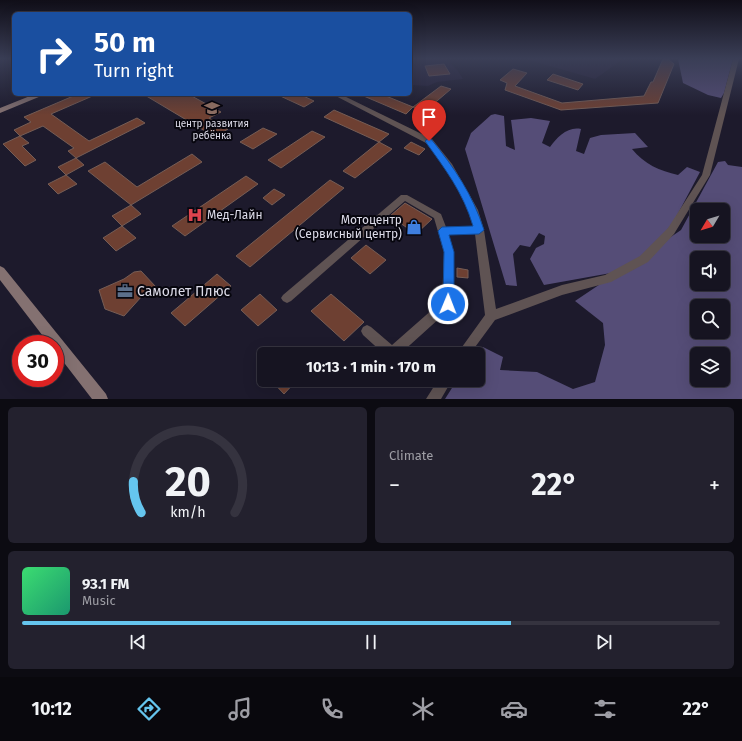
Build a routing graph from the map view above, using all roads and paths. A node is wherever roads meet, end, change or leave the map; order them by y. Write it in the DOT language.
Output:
graph roads {
  1 [pos="731,78"];
  2 [pos="37,96"];
  3 [pos="339,96"];
  4 [pos="0,111"];
  5 [pos="479,230"];
  6 [pos="442,231"];
  7 [pos="0,271"];
  8 [pos="287,298"];
  9 [pos="491,316"];
  10 [pos="367,331"];
  11 [pos="468,347"];
  12 [pos="441,387"];
  13 [pos="100,399"];
  14 [pos="433,399"];
  1 -- 9 [label="street"];
  2 -- 4 [label="main road"];
  3 -- 5 [label="street"];
  5 -- 6 [label="street"];
  5 -- 9 [label="street"];
  6 -- 8 [label="street"];
  6 -- 10 [label="street"];
  7 -- 13 [label="main road"];
  9 -- 11 [label="street"];
  12 -- 14 [label="street"];
}
